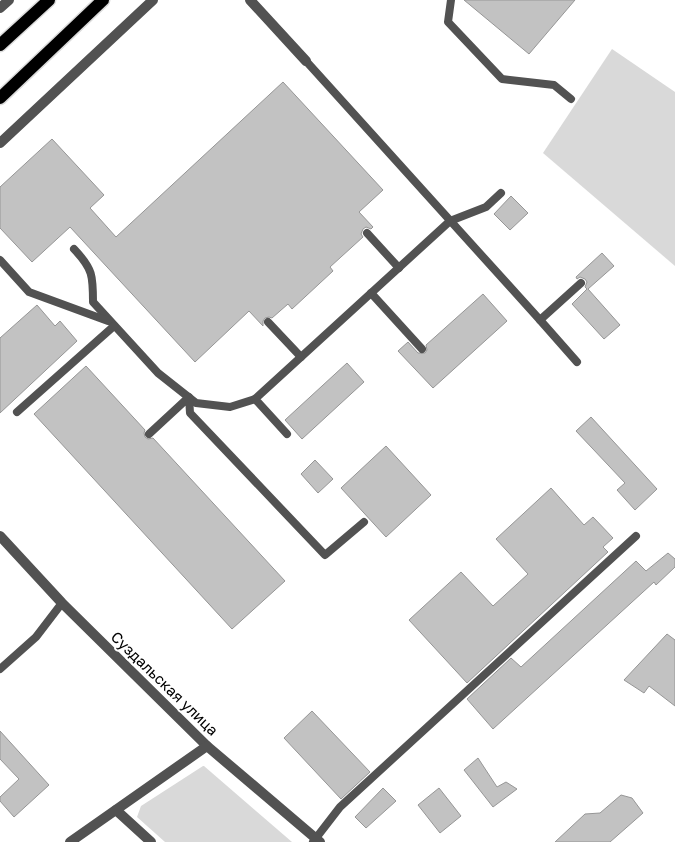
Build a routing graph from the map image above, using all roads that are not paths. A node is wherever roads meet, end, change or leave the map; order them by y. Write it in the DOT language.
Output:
graph roads {
  1 [pos="9,0"];
  2 [pos="49,0"];
  3 [pos="103,0"];
  4 [pos="153,0"];
  5 [pos="250,0"];
  6 [pos="451,0"];
  7 [pos="0,8"];
  8 [pos="0,45"];
  9 [pos="306,61"];
  10 [pos="0,98"];
  11 [pos="571,99"];
  12 [pos="0,143"];
  13 [pos="501,193"];
  14 [pos="450,221"];
  15 [pos="367,233"];
  16 [pos="74,249"];
  17 [pos="0,260"];
  18 [pos="399,268"];
  19 [pos="582,283"];
  20 [pos="371,293"];
  21 [pos="540,320"];
  22 [pos="268,322"];
  23 [pos="112,324"];
  24 [pos="422,349"];
  25 [pos="301,357"];
  26 [pos="577,362"];
  27 [pos="189,397"];
  28 [pos="255,399"];
  29 [pos="17,412"];
  30 [pos="149,434"];
  31 [pos="287,434"];
  32 [pos="364,522"];
  33 [pos="0,536"];
  34 [pos="636,536"];
  35 [pos="62,603"];
  36 [pos="0,670"];
  37 [pos="207,746"];
  38 [pos="116,810"];
  39 [pos="316,841"];
  40 [pos="70,842"];
  41 [pos="152,842"];
  1 -- 7 [label="street"];
  2 -- 8 [label="main road"];
  3 -- 10 [label="main road"];
  4 -- 12 [label="street"];
  5 -- 9 [label="street"];
  6 -- 11 [label="lane"];
  9 -- 14 [label="lane"];
  13 -- 14 [label="lane"];
  14 -- 18 [label="lane"];
  14 -- 21 [label="lane"];
  15 -- 18 [label="lane"];
  16 -- 23 [label="lane"];
  17 -- 23 [label="lane"];
  18 -- 20 [label="lane"];
  19 -- 21 [label="lane"];
  20 -- 24 [label="lane"];
  20 -- 25 [label="lane"];
  21 -- 26 [label="lane"];
  22 -- 25 [label="lane"];
  23 -- 27 [label="lane"];
  23 -- 29 [label="lane"];
  25 -- 28 [label="lane"];
  27 -- 28 [label="lane"];
  27 -- 30 [label="lane"];
  27 -- 32 [label="lane"];
  28 -- 31 [label="lane"];
  33 -- 35 [label="street, Суздальская улица"];
  34 -- 39 [label="lane"];
  35 -- 36 [label="lane"];
  35 -- 37 [label="street, Суздальская улица"];
  37 -- 38 [label="street"];
  37 -- 39 [label="street, Суздальская улица"];
  38 -- 40 [label="street"];
  38 -- 41 [label="street"];
}
